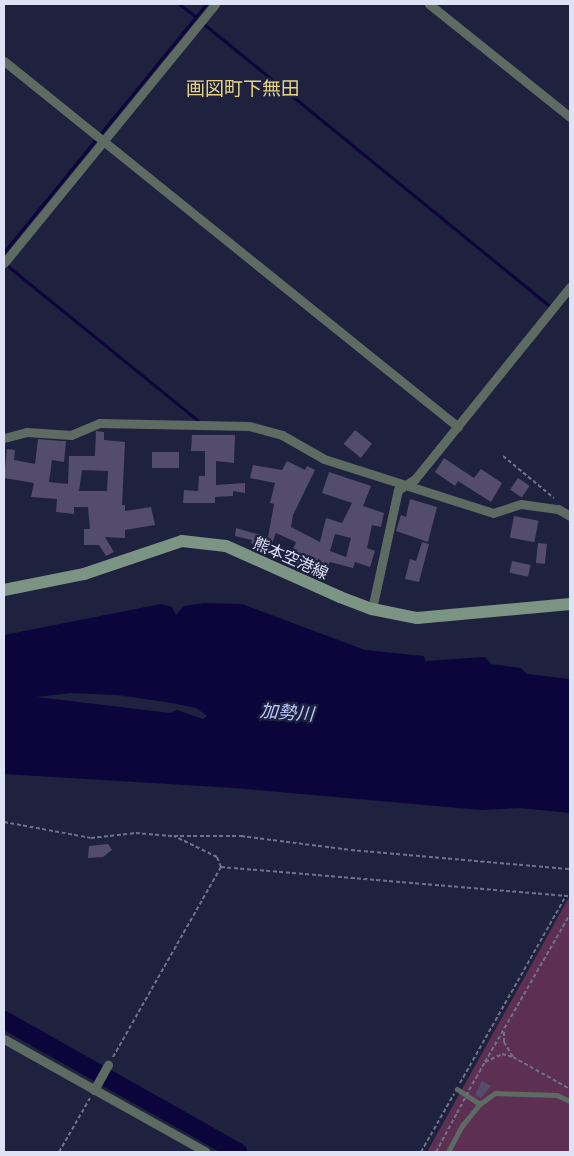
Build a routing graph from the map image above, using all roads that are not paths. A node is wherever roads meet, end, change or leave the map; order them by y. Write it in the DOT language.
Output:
graph roads {
  1 [pos="215,4"];
  2 [pos="429,4"];
  3 [pos="4,61"];
  4 [pos="570,117"];
  5 [pos="102,141"];
  6 [pos="4,263"];
  7 [pos="570,287"];
  8 [pos="458,427"];
  9 [pos="4,438"];
  10 [pos="404,486"];
  11 [pos="570,516"];
  12 [pos="4,590"];
  13 [pos="570,604"];
  14 [pos="372,609"];
  15 [pos="4,1039"];
  16 [pos="108,1065"];
  17 [pos="95,1088"];
  18 [pos="457,1089"];
  19 [pos="570,1101"];
  20 [pos="480,1104"];
  21 [pos="206,1152"];
  22 [pos="448,1152"];
  1 -- 5 [label="street"];
  2 -- 4 [label="street"];
  3 -- 5 [label="street"];
  5 -- 6 [label="street"];
  5 -- 8 [label="street"];
  7 -- 8 [label="street"];
  8 -- 10 [label="street"];
  9 -- 10 [label="street"];
  10 -- 11 [label="street"];
  10 -- 14 [label="street"];
  12 -- 14 [label="main road, 熊本空港線"];
  13 -- 14 [label="main road, 熊本空港線"];
  15 -- 17 [label="street"];
  16 -- 17 [label="street"];
  17 -- 21 [label="street"];
  18 -- 20 [label="lane"];
  19 -- 20 [label="lane"];
  20 -- 22 [label="lane"];
}
